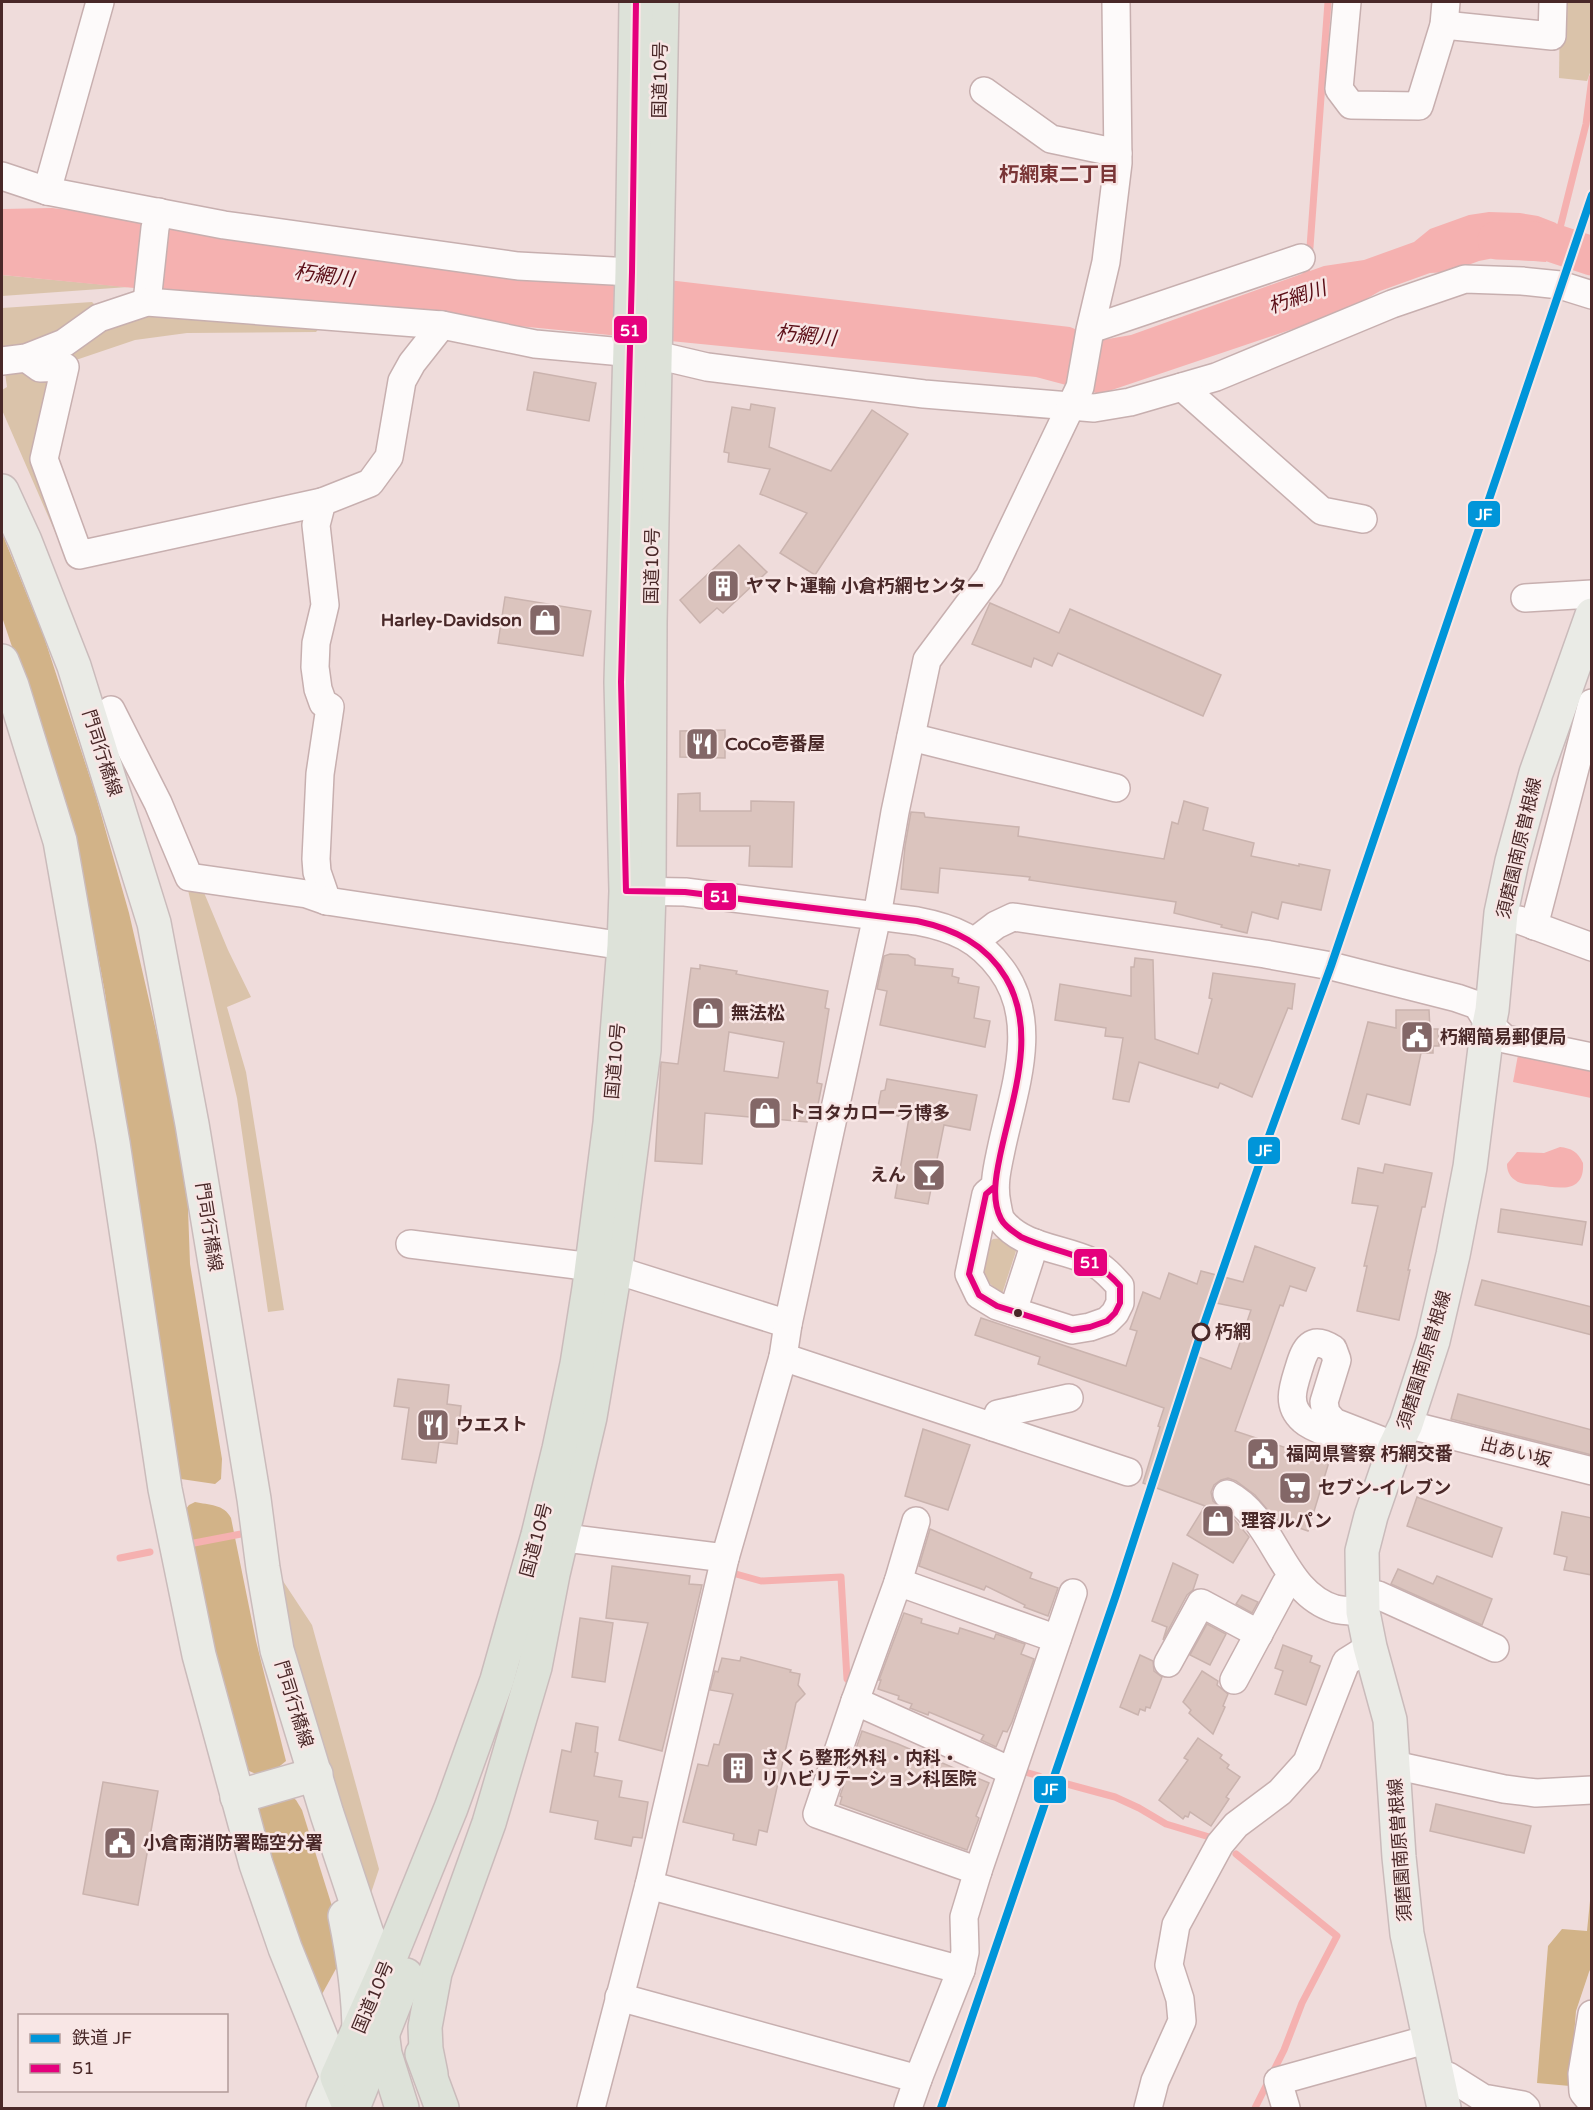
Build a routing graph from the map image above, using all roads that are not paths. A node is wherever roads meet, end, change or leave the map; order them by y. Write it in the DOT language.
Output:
graph roads {
  1 [pos="99,2"];
  2 [pos="636,2"];
  3 [pos="662,2"];
  4 [pos="1116,2"];
  5 [pos="1347,2"];
  6 [pos="1553,2"];
  7 [pos="1445,13"];
  8 [pos="984,91"];
  9 [pos="1118,153"];
  10 [pos="2,176"];
  11 [pos="46,191"];
  12 [pos="157,220"];
  13 [pos="1301,258"];
  14 [pos="644,272"];
  15 [pos="148,291"];
  16 [pos="1592,295"];
  17 [pos="442,326"];
  18 [pos="1090,330"];
  19 [pos="642,354"];
  20 [pos="14,359"];
  21 [pos="1182,387"];
  22 [pos="1076,397"];
  23 [pos="2,491"];
  24 [pos="322,502"];
  25 [pos="1363,519"];
  26 [pos="1592,594"];
  27 [pos="1525,598"];
  28 [pos="1592,615"];
  29 [pos="2,660"];
  30 [pos="1592,703"];
  31 [pos="111,710"];
  32 [pos="911,737"];
  33 [pos="1116,788"];
  34 [pos="637,891"];
  35 [pos="327,901"];
  36 [pos="1501,913"];
  37 [pos="878,916"];
  38 [pos="1534,926"];
  39 [pos="975,941"];
  40 [pos="624,946"];
  41 [pos="1592,947"];
  42 [pos="1489,1024"];
  43 [pos="1592,1057"];
  44 [pos="993,1188"];
  45 [pos="1035,1243"];
  46 [pos="410,1244"];
  47 [pos="604,1268"];
  48 [pos="1013,1311"];
  49 [pos="788,1324"];
  50 [pos="783,1357"];
  51 [pos="1069,1398"];
  52 [pos="993,1427"];
  53 [pos="1394,1440"];
  54 [pos="1592,1471"];
  55 [pos="1128,1472"];
  56 [pos="1227,1494"];
  57 [pos="916,1521"];
  58 [pos="551,1536"];
  59 [pos="725,1558"];
  60 [pos="553,1574"];
  61 [pos="1294,1579"];
  62 [pos="898,1582"];
  63 [pos="1073,1593"];
  64 [pos="1363,1602"];
  65 [pos="1259,1634"];
  66 [pos="1057,1639"];
  67 [pos="1370,1647"];
  68 [pos="1495,1648"];
  69 [pos="1168,1663"];
  70 [pos="1234,1680"];
  71 [pos="855,1701"];
  72 [pos="1394,1765"];
  73 [pos="1011,1771"];
  74 [pos="308,1776"];
  75 [pos="1592,1790"];
  76 [pos="237,1797"];
  77 [pos="978,1871"];
  78 [pos="649,1885"];
  79 [pos="383,1936"];
  80 [pos="961,1970"];
  81 [pos="619,1997"];
  82 [pos="1592,2014"];
  83 [pos="373,2033"];
  84 [pos="1429,2039"];
  85 [pos="430,2074"];
  86 [pos="1437,2074"];
  87 [pos="918,2079"];
  88 [pos="1592,2103"];
  89 [pos="595,2108"];
  90 [pos="323,2109"];
  91 [pos="352,2109"];
  92 [pos="402,2109"];
  93 [pos="442,2109"];
  94 [pos="909,2109"];
  95 [pos="1148,2109"];
  96 [pos="1286,2109"];
  97 [pos="1444,2109"];
  98 [pos="1526,2109"];
  1 -- 11 [label="street"];
  2 -- 14 [label="highway, 国道10号"];
  3 -- 14 [label="highway, 国道10号"];
  4 -- 9 [label="street"];
  5 -- 7 [label="street"];
  6 -- 7 [label="street"];
  8 -- 9 [label="street"];
  9 -- 18 [label="street"];
  10 -- 11 [label="street"];
  11 -- 12 [label="street"];
  12 -- 14 [label="street"];
  12 -- 15 [label="street"];
  13 -- 18 [label="street"];
  14 -- 19 [label="highway, 国道10号"];
  15 -- 17 [label="street"];
  15 -- 20 [label="street"];
  16 -- 21 [label="street"];
  17 -- 19 [label="street"];
  17 -- 24 [label="street"];
  18 -- 22 [label="street"];
  19 -- 22 [label="street"];
  19 -- 34 [label="highway, 国道10号"];
  20 -- 24 [label="street"];
  21 -- 22 [label="street"];
  21 -- 25 [label="street"];
  22 -- 32 [label="street"];
  23 -- 74 [label="main road, 門司行橋線"];
  24 -- 35 [label="street"];
  26 -- 27 [label="street"];
  28 -- 36 [label="main road, 須磨園南原曽根線"];
  29 -- 76 [label="main road"];
  30 -- 38 [label="street"];
  31 -- 35 [label="street"];
  32 -- 33 [label="street"];
  32 -- 37 [label="street"];
  34 -- 37 [label="street"];
  34 -- 40 [label="highway, 国道10号"];
  34 -- 47 [label="highway, 国道10号"];
  35 -- 40 [label="street"];
  36 -- 38 [label="street"];
  36 -- 42 [label="main road, 須磨園南原曽根線"];
  37 -- 39 [label="street"];
  37 -- 49 [label="street"];
  38 -- 41 [label="street"];
  39 -- 42 [label="street"];
  39 -- 44 [label="street"];
  40 -- 47 [label="highway, 国道10号"];
  42 -- 43 [label="street"];
  42 -- 53 [label="main road, 須磨園南原曽根線"];
  44 -- 45 [label="street"];
  44 -- 48 [label="street"];
  45 -- 48 [label="street"];
  45 -- 48 [label="street"];
  46 -- 47 [label="street"];
  47 -- 49 [label="street"];
  47 -- 58 [label="highway, 国道10号"];
  49 -- 50 [label="street"];
  50 -- 52 [label="street"];
  50 -- 59 [label="street"];
  51 -- 52 [label="street"];
  52 -- 55 [label="street"];
  53 -- 54 [label="street, 出あい坂"];
  53 -- 64 [label="main road, 須磨園南原曽根線"];
  56 -- 61 [label="street"];
  57 -- 62 [label="street"];
  58 -- 59 [label="street"];
  58 -- 60 [label="highway, 国道10号"];
  58 -- 79 [label="highway, 国道10号"];
  59 -- 78 [label="street"];
  60 -- 83 [label="highway"];
  60 -- 85 [label="highway, 国道10号"];
  61 -- 64 [label="street"];
  61 -- 65 [label="street"];
  62 -- 66 [label="street"];
  62 -- 71 [label="street"];
  63 -- 66 [label="street"];
  64 -- 67 [label="main road, 須磨園南原曽根線"];
  64 -- 68 [label="street"];
  65 -- 69 [label="street"];
  65 -- 70 [label="street"];
  66 -- 73 [label="street"];
  67 -- 72 [label="main road, 須磨園南原曽根線"];
  67 -- 95 [label="street"];
  71 -- 73 [label="street"];
  71 -- 77 [label="street"];
  72 -- 75 [label="street"];
  72 -- 84 [label="main road, 須磨園南原曽根線"];
  73 -- 77 [label="street"];
  74 -- 76 [label="main road"];
  74 -- 79 [label="main road, 門司行橋線"];
  74 -- 83 [label="main road"];
  76 -- 83 [label="main road"];
  77 -- 80 [label="street"];
  78 -- 80 [label="street"];
  78 -- 81 [label="street"];
  79 -- 83 [label="highway, 国道10号"];
  80 -- 87 [label="street"];
  81 -- 87 [label="street"];
  81 -- 89 [label="street"];
  82 -- 88 [label="street"];
  83 -- 85 [label="highway"];
  83 -- 85 [label="highway"];
  83 -- 90 [label="main road"];
  83 -- 91 [label="main road"];
  83 -- 92 [label="highway"];
  84 -- 86 [label="main road, 須磨園南原曽根線"];
  84 -- 96 [label="street"];
  85 -- 93 [label="highway"];
  86 -- 97 [label="main road, 須磨園南原曽根線"];
  86 -- 98 [label="street"];
  87 -- 94 [label="street"];
}
